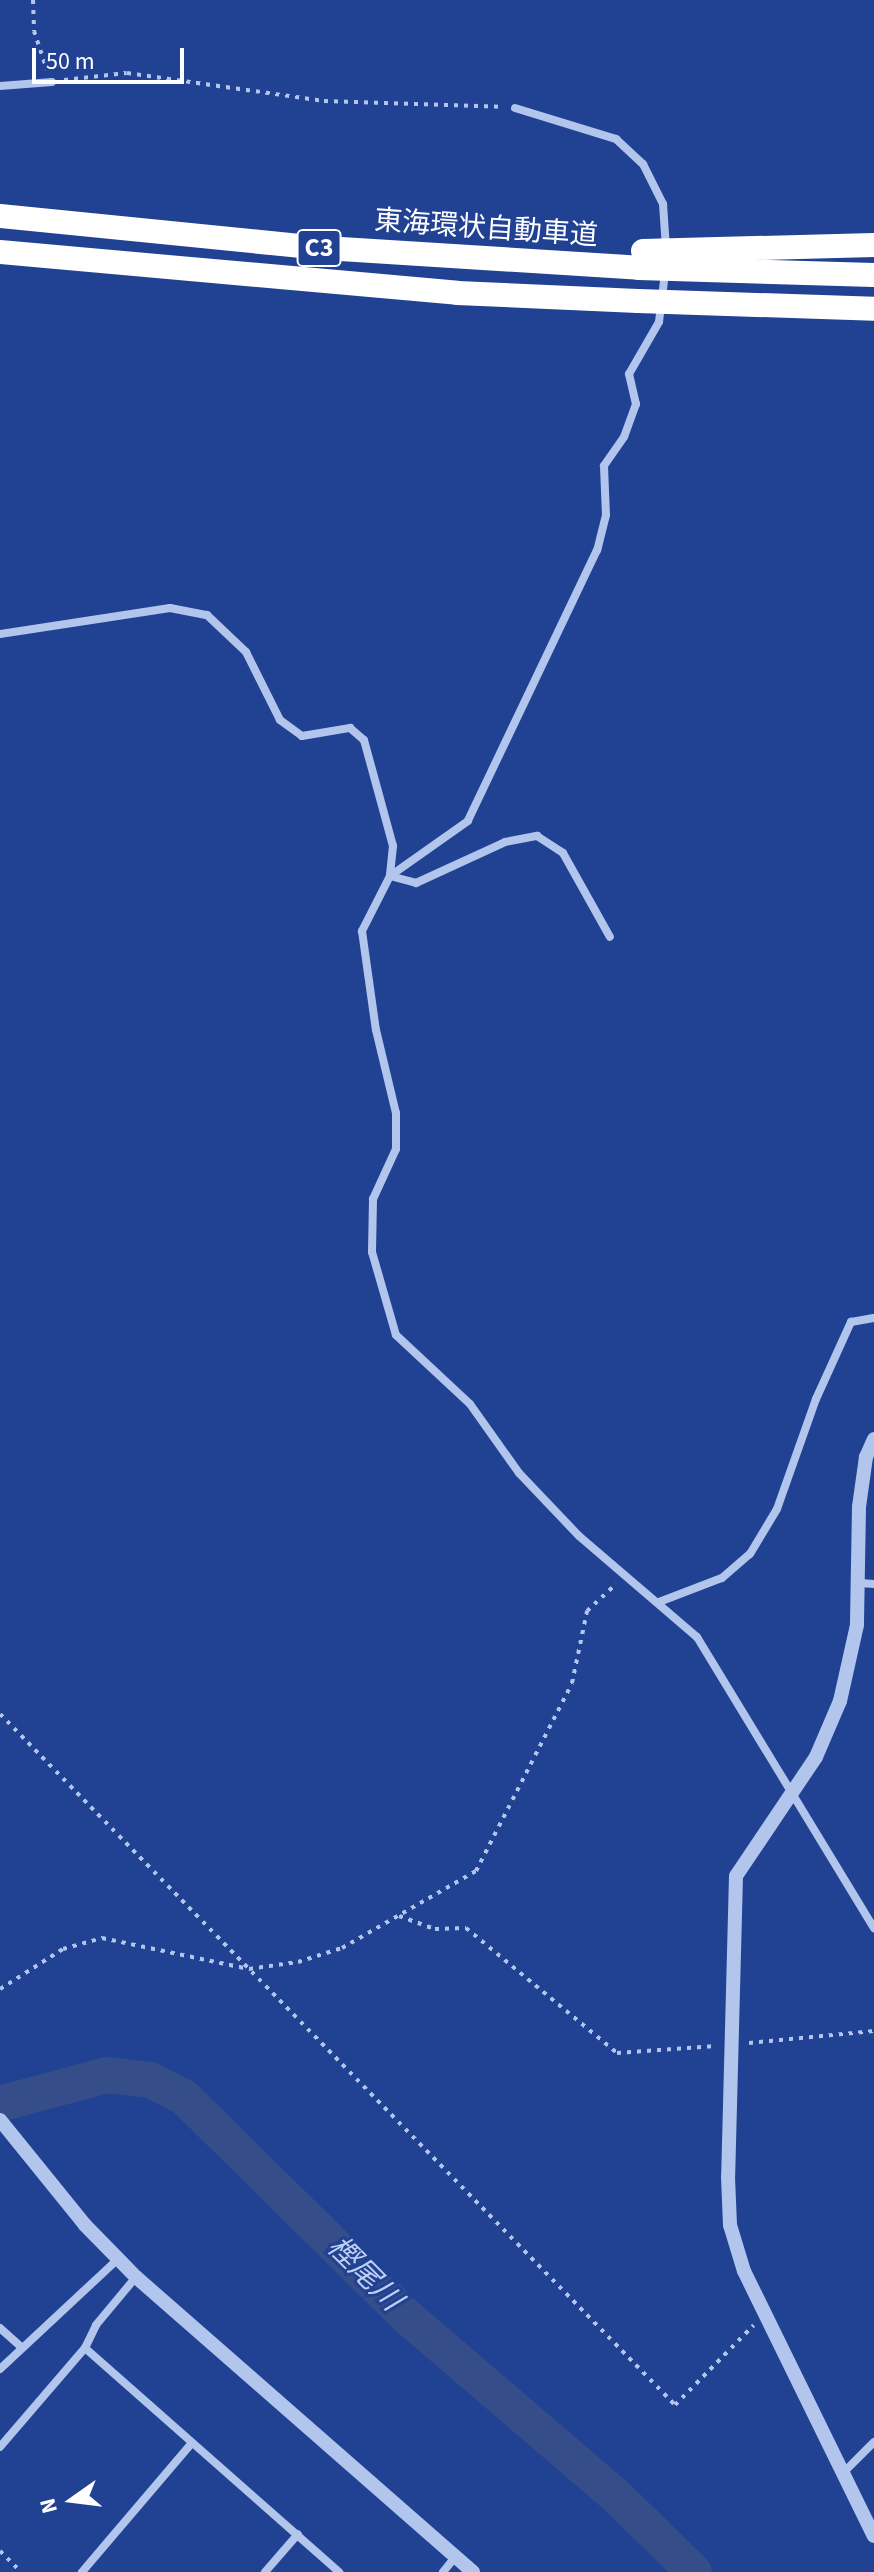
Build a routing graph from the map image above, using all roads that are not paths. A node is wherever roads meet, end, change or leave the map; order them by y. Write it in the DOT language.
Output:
graph roads {
  1 [pos="52,82"];
  2 [pos="0,86"];
  3 [pos="515,108"];
  4 [pos="0,216"];
  5 [pos="874,245"];
  6 [pos="0,252"];
  7 [pos="641,259"];
  8 [pos="874,275"];
  9 [pos="874,309"];
  10 [pos="0,634"];
  11 [pos="390,876"];
  12 [pos="610,937"];
  13 [pos="874,1318"];
  14 [pos="874,1439"];
  15 [pos="867,1584"];
  16 [pos="659,1602"];
  17 [pos="793,1794"];
  18 [pos="874,1928"];
  19 [pos="0,2120"];
  20 [pos="119,2258"];
  21 [pos="136,2277"];
  22 [pos="0,2328"];
  23 [pos="20,2346"];
  24 [pos="85,2348"];
  25 [pos="0,2369"];
  26 [pos="874,2442"];
  27 [pos="191,2444"];
  28 [pos="0,2447"];
  29 [pos="843,2473"];
  30 [pos="298,2534"];
  31 [pos="874,2536"];
  32 [pos="455,2557"];
  33 [pos="82,2572"];
  34 [pos="265,2572"];
  35 [pos="339,2572"];
  36 [pos="443,2572"];
  37 [pos="473,2572"];
  1 -- 2 [label="street"];
  3 -- 11 [label="street"];
  4 -- 7 [label="highway, 東海環状自動車道 / C3"];
  5 -- 7 [label="highway, bridge"];
  6 -- 9 [label="highway, C3, bridge"];
  7 -- 8 [label="highway, 東海環状自動車道 / C3, bridge"];
  10 -- 11 [label="street"];
  11 -- 12 [label="street"];
  11 -- 16 [label="street"];
  13 -- 16 [label="street"];
  14 -- 15 [label="street"];
  15 -- 17 [label="street"];
  16 -- 17 [label="street"];
  17 -- 18 [label="street"];
  17 -- 29 [label="street"];
  19 -- 20 [label="street"];
  20 -- 21 [label="street"];
  20 -- 23 [label="street"];
  21 -- 24 [label="street"];
  21 -- 32 [label="street"];
  22 -- 23 [label="street"];
  23 -- 25 [label="street"];
  24 -- 27 [label="street"];
  24 -- 28 [label="street"];
  26 -- 29 [label="street"];
  27 -- 30 [label="street"];
  27 -- 33 [label="street"];
  29 -- 31 [label="street"];
  30 -- 34 [label="street"];
  30 -- 35 [label="street"];
  32 -- 36 [label="street"];
  32 -- 37 [label="street"];
}
